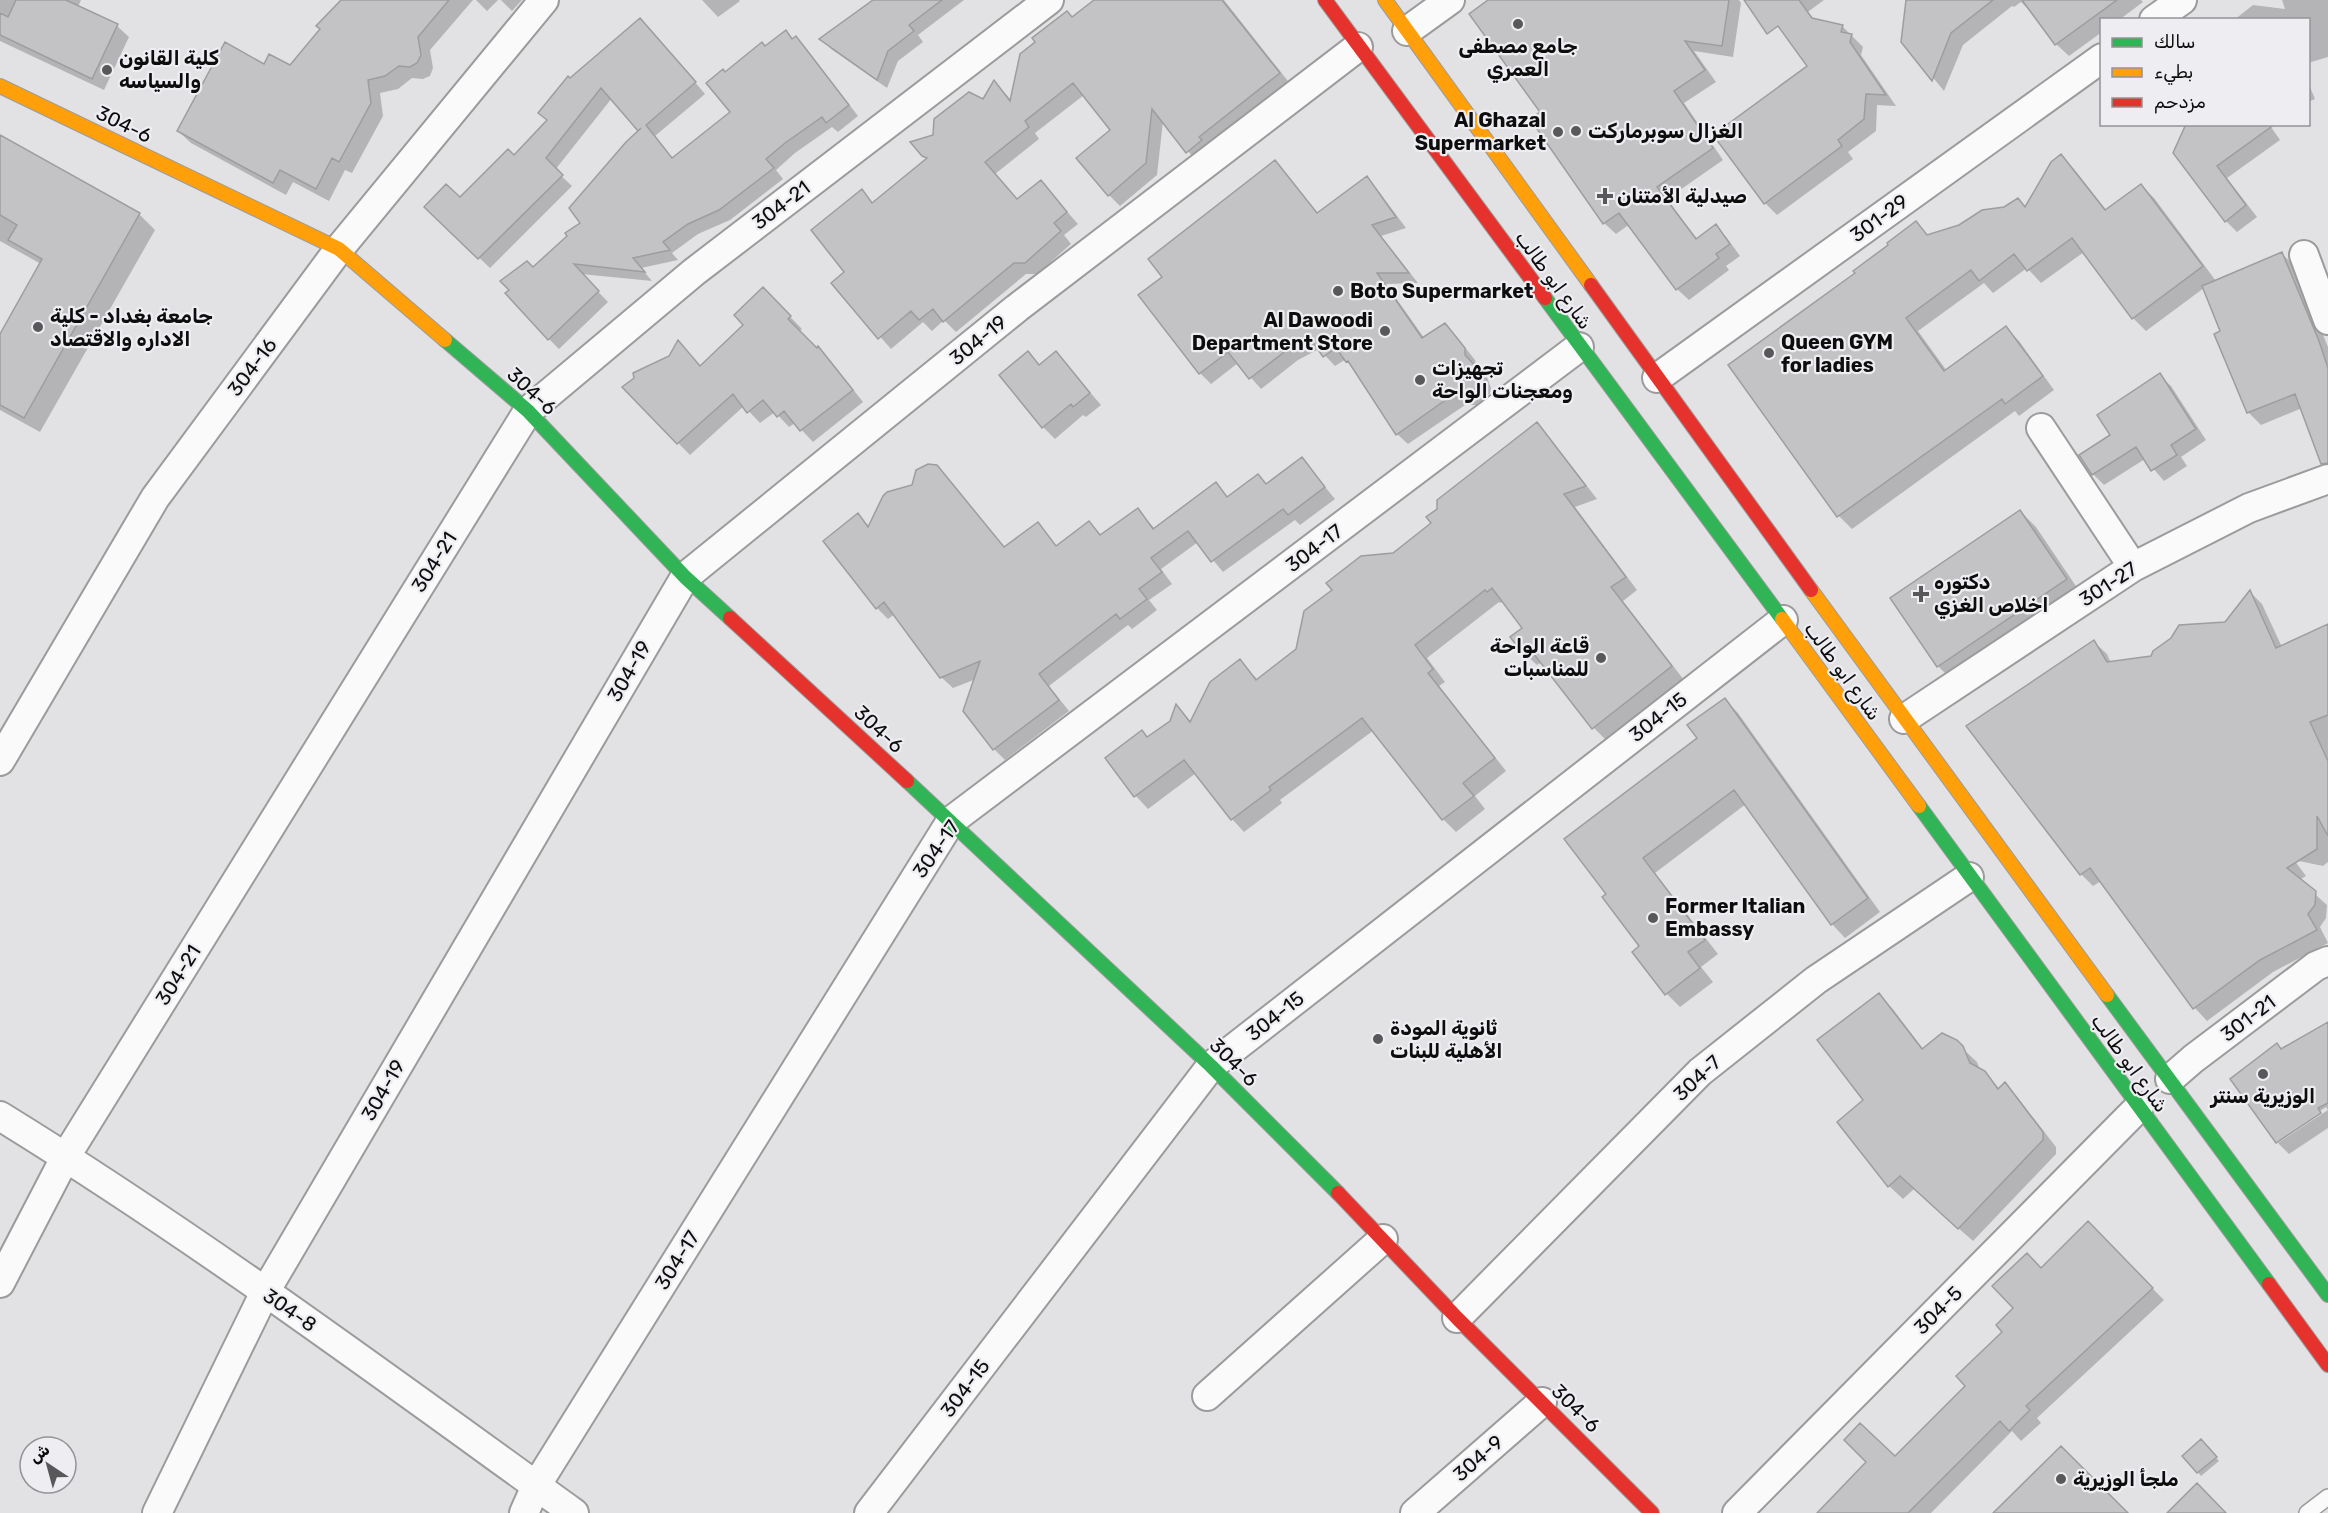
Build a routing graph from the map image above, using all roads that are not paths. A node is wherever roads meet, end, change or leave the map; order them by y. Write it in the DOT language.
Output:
graph roads {
  1 [pos="544,0"];
  2 [pos="1049,0"];
  3 [pos="1325,0"];
  4 [pos="1385,0"];
  5 [pos="1450,0"];
  6 [pos="2181,0"];
  7 [pos="2157,18"];
  8 [pos="1407,31"];
  9 [pos="1358,47"];
  10 [pos="2100,59"];
  11 [pos="0,86"];
  12 [pos="339,249"];
  13 [pos="2304,255"];
  14 [pos="2328,320"];
  15 [pos="1579,347"];
  16 [pos="1657,378"];
  17 [pos="528,411"];
  18 [pos="2041,428"];
  19 [pos="2328,479"];
  20 [pos="2133,567"];
  21 [pos="685,577"];
  22 [pos="1783,620"];
  23 [pos="1904,719"];
  24 [pos="0,761"];
  25 [pos="951,821"];
  26 [pos="1969,876"];
  27 [pos="2328,961"];
  28 [pos="1211,1066"];
  29 [pos="2170,1079"];
  30 [pos="2139,1107"];
  31 [pos="0,1116"];
  32 [pos="66,1156"];
  33 [pos="1383,1239"];
  34 [pos="0,1283"];
  35 [pos="265,1292"];
  36 [pos="2328,1294"];
  37 [pos="1457,1318"];
  38 [pos="2328,1365"];
  39 [pos="1207,1396"];
  40 [pos="1542,1402"];
  41 [pos="536,1486"];
  42 [pos="2328,1497"];
  43 [pos="157,1513"];
  44 [pos="524,1513"];
  45 [pos="574,1513"];
  46 [pos="869,1513"];
  47 [pos="1415,1513"];
  48 [pos="1652,1513"];
  49 [pos="1737,1513"];
  50 [pos="2307,1513"];
  1 -- 12 [label="street, 304-16"];
  2 -- 17 [label="street, 304-21"];
  3 -- 9 [label="main road, شارع ابو طالب"];
  4 -- 8 [label="main road, شارع ابو طالب"];
  5 -- 8 [label="street"];
  6 -- 7 [label="street"];
  8 -- 16 [label="main road, شارع ابو طالب"];
  9 -- 15 [label="main road, شارع ابو طالب"];
  9 -- 21 [label="street, 304-19"];
  10 -- 16 [label="street, 301-29"];
  11 -- 12 [label="main road, 304-6"];
  12 -- 17 [label="main road, 304-6"];
  12 -- 24 [label="street, 304-16"];
  13 -- 14 [label="street"];
  15 -- 22 [label="main road, شارع ابو طالب"];
  15 -- 25 [label="street, 304-17"];
  16 -- 23 [label="main road, شارع ابو طالب"];
  17 -- 21 [label="main road, 304-6"];
  17 -- 32 [label="street, 304-21"];
  18 -- 20 [label="street"];
  19 -- 20 [label="street, 301-27"];
  20 -- 23 [label="street, 301-27"];
  21 -- 25 [label="main road, 304-6"];
  21 -- 35 [label="street, 304-19"];
  22 -- 26 [label="main road, شارع ابو طالب"];
  22 -- 28 [label="street, 304-15"];
  23 -- 29 [label="main road, شارع ابو طالب"];
  25 -- 28 [label="main road, 304-6"];
  25 -- 41 [label="street, 304-17"];
  26 -- 30 [label="main road, شارع ابو طالب"];
  26 -- 37 [label="street, 304-7"];
  27 -- 29 [label="street, 301-21"];
  28 -- 33 [label="main road, 304-6"];
  28 -- 46 [label="street, 304-15"];
  29 -- 36 [label="main road, شارع ابو طالب"];
  30 -- 38 [label="main road, شارع ابو طالب"];
  30 -- 49 [label="street, 304-5"];
  31 -- 32 [label="street, 304-8"];
  32 -- 34 [label="street, 304-21"];
  32 -- 35 [label="street, 304-8"];
  33 -- 37 [label="main road, 304-6"];
  33 -- 39 [label="street"];
  35 -- 41 [label="street, 304-8"];
  35 -- 43 [label="street, 304-19"];
  37 -- 40 [label="main road, 304-6"];
  40 -- 47 [label="street, 304-9"];
  40 -- 48 [label="main road, 304-6"];
  41 -- 44 [label="street, 304-17"];
  41 -- 45 [label="street, 304-8"];
  42 -- 50 [label="lane"];
}
